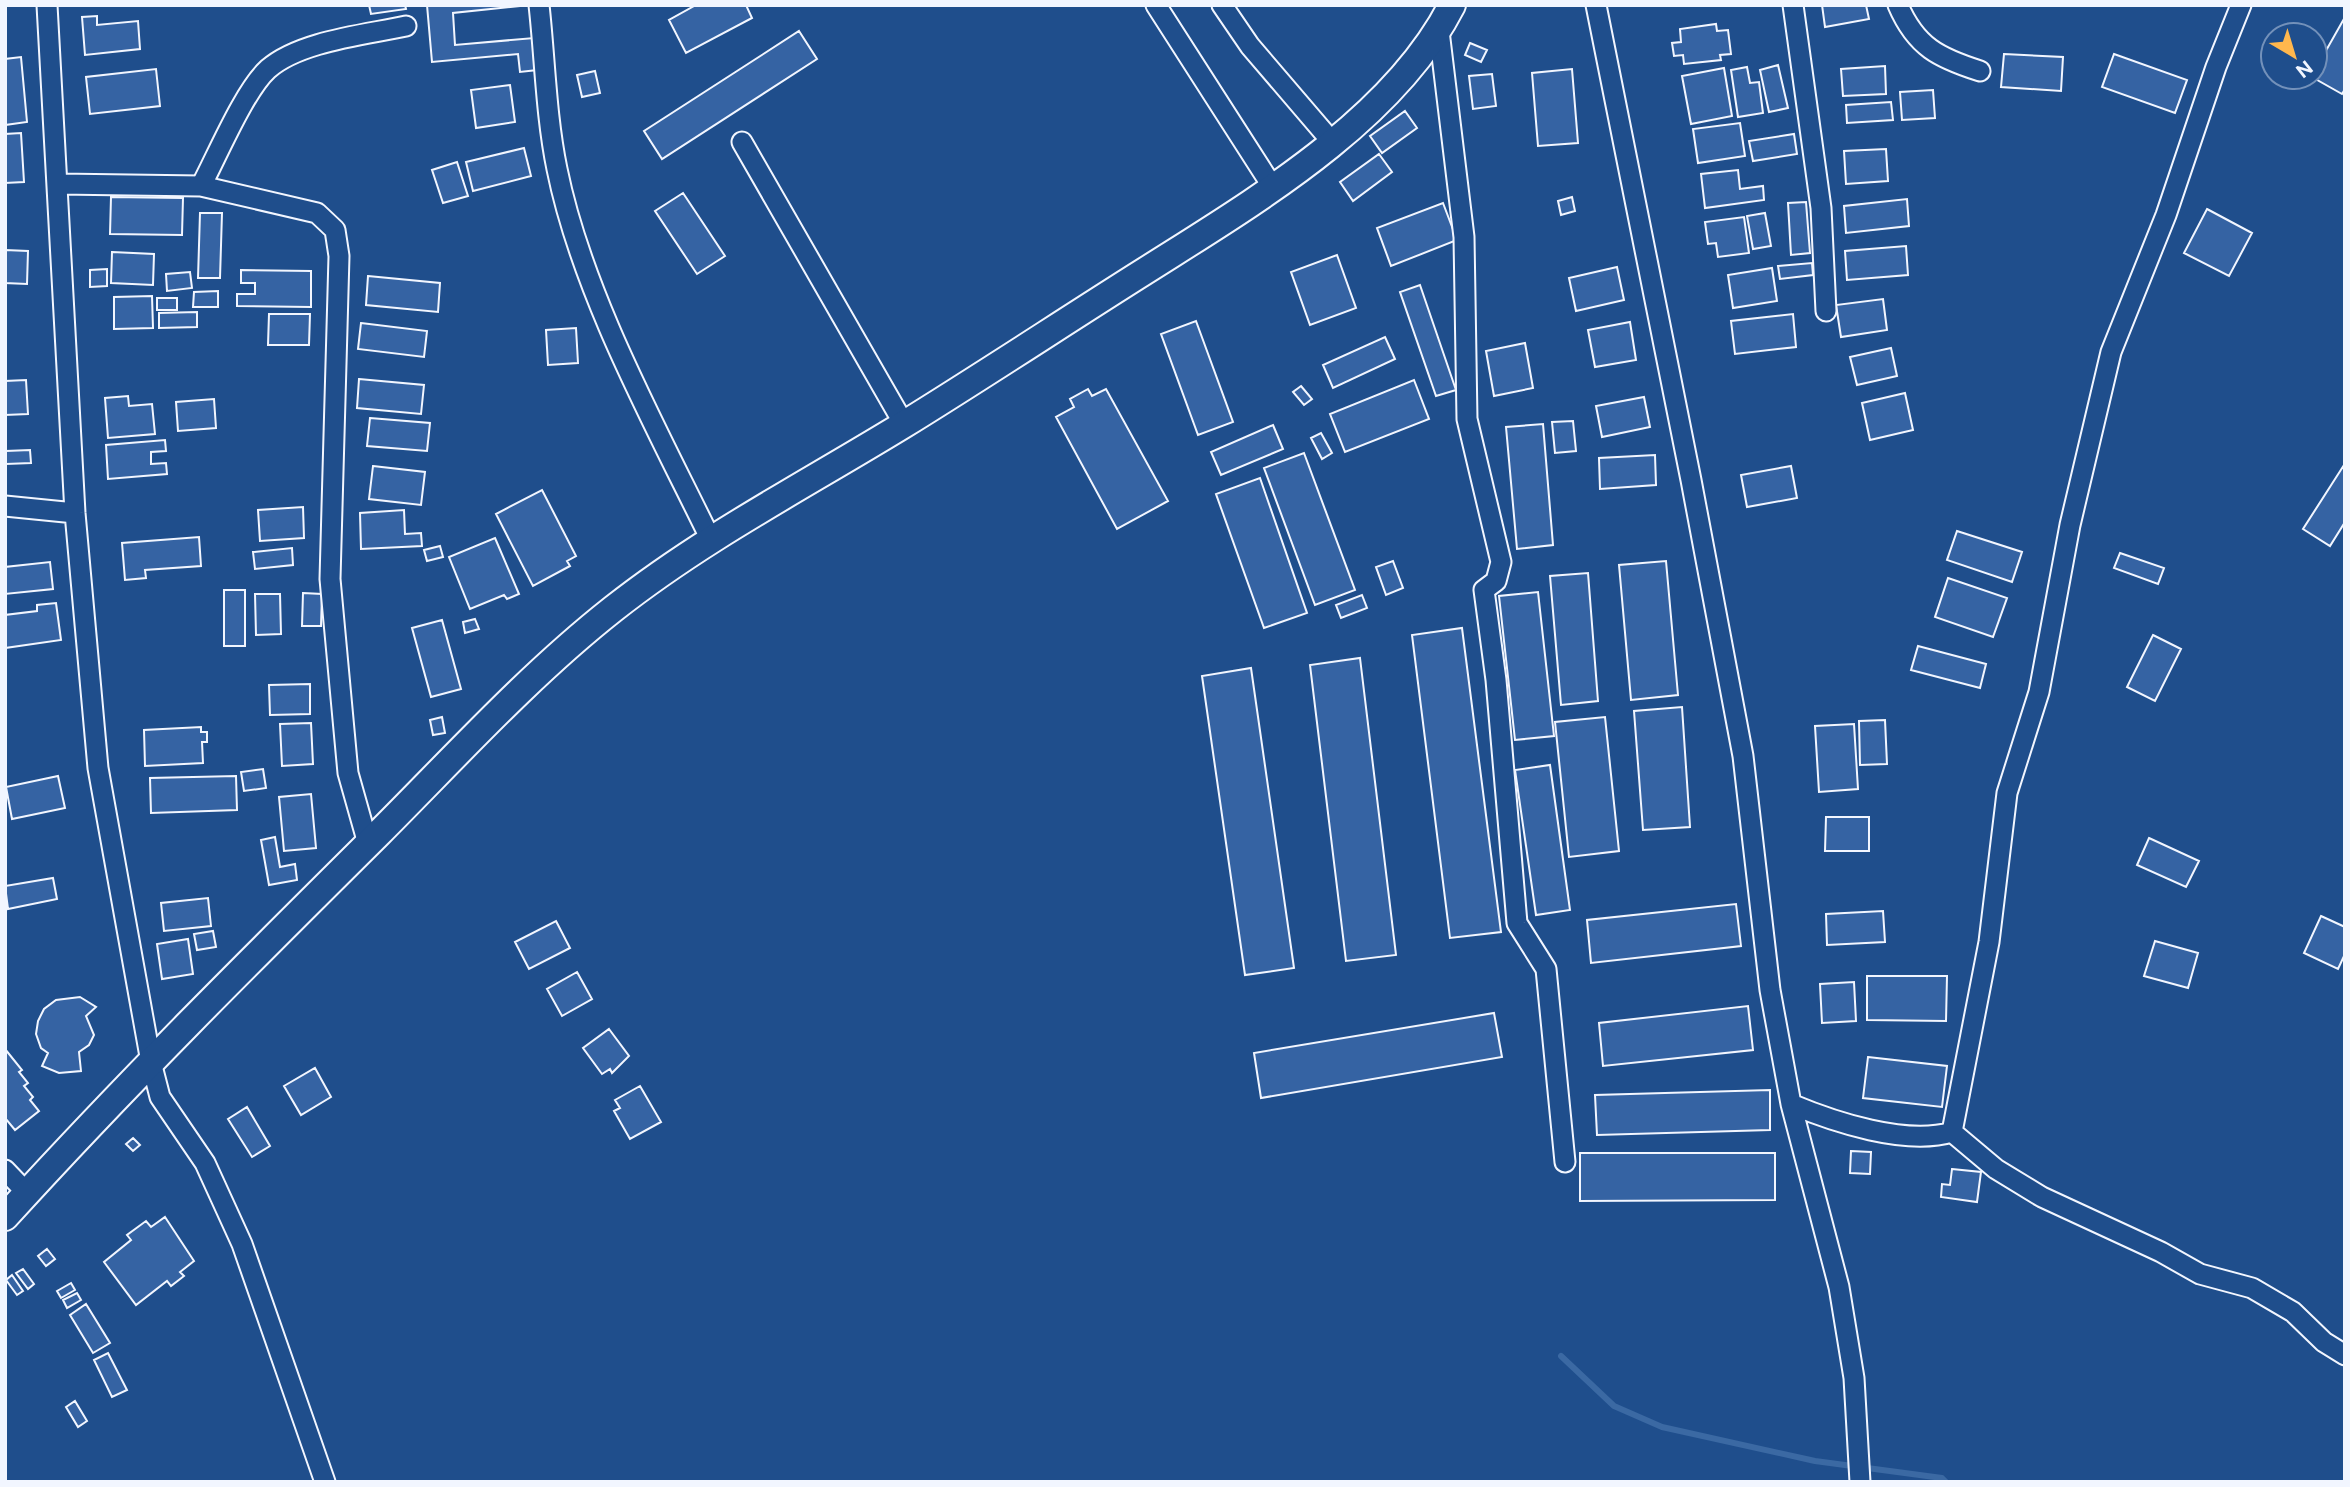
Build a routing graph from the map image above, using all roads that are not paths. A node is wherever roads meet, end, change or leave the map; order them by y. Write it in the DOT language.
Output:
graph roads {
  1 [pos="47,5"];
  2 [pos="539,5"];
  3 [pos="1156,5"];
  4 [pos="1222,5"];
  5 [pos="1452,5"];
  6 [pos="1596,5"];
  7 [pos="1793,5"];
  8 [pos="1898,5"];
  9 [pos="2241,5"];
  10 [pos="406,26"];
  11 [pos="1439,31"];
  12 [pos="1980,71"];
  13 [pos="742,142"];
  14 [pos="1334,143"];
  15 [pos="59,184"];
  16 [pos="201,186"];
  17 [pos="1274,189"];
  18 [pos="1826,311"];
  19 [pos="904,424"];
  20 [pos="5,506"];
  21 [pos="75,513"];
  22 [pos="710,540"];
  23 [pos="368,844"];
  24 [pos="150,1062"];
  25 [pos="1791,1104"];
  26 [pos="1952,1132"];
  27 [pos="1566,1162"];
  28 [pos="5,1170"];
  29 [pos="27,1193"];
  30 [pos="5,1217"];
  31 [pos="2345,1355"];
  32 [pos="325,1482"];
  33 [pos="1860,1482"];
  1 -- 15 [label="street"];
  2 -- 22 [label="street"];
  3 -- 17 [label="street"];
  4 -- 14 [label="street"];
  5 -- 11 [label="main road"];
  6 -- 25 [label="street"];
  7 -- 18 [label="street"];
  8 -- 12 [label="street"];
  9 -- 26 [label="street"];
  10 -- 16 [label="street"];
  11 -- 14 [label="main road"];
  11 -- 27 [label="street"];
  13 -- 19 [label="street"];
  14 -- 17 [label="main road"];
  15 -- 16 [label="street"];
  15 -- 21 [label="street"];
  16 -- 23 [label="street"];
  17 -- 19 [label="main road"];
  19 -- 22 [label="main road"];
  20 -- 21 [label="street"];
  21 -- 24 [label="street"];
  22 -- 23 [label="main road"];
  23 -- 24 [label="main road"];
  24 -- 29 [label="main road"];
  24 -- 32 [label="street"];
  25 -- 26 [label="street"];
  25 -- 33 [label="street"];
  26 -- 31 [label="street"];
  28 -- 29 [label="street"];
  29 -- 30 [label="main road"];
}
